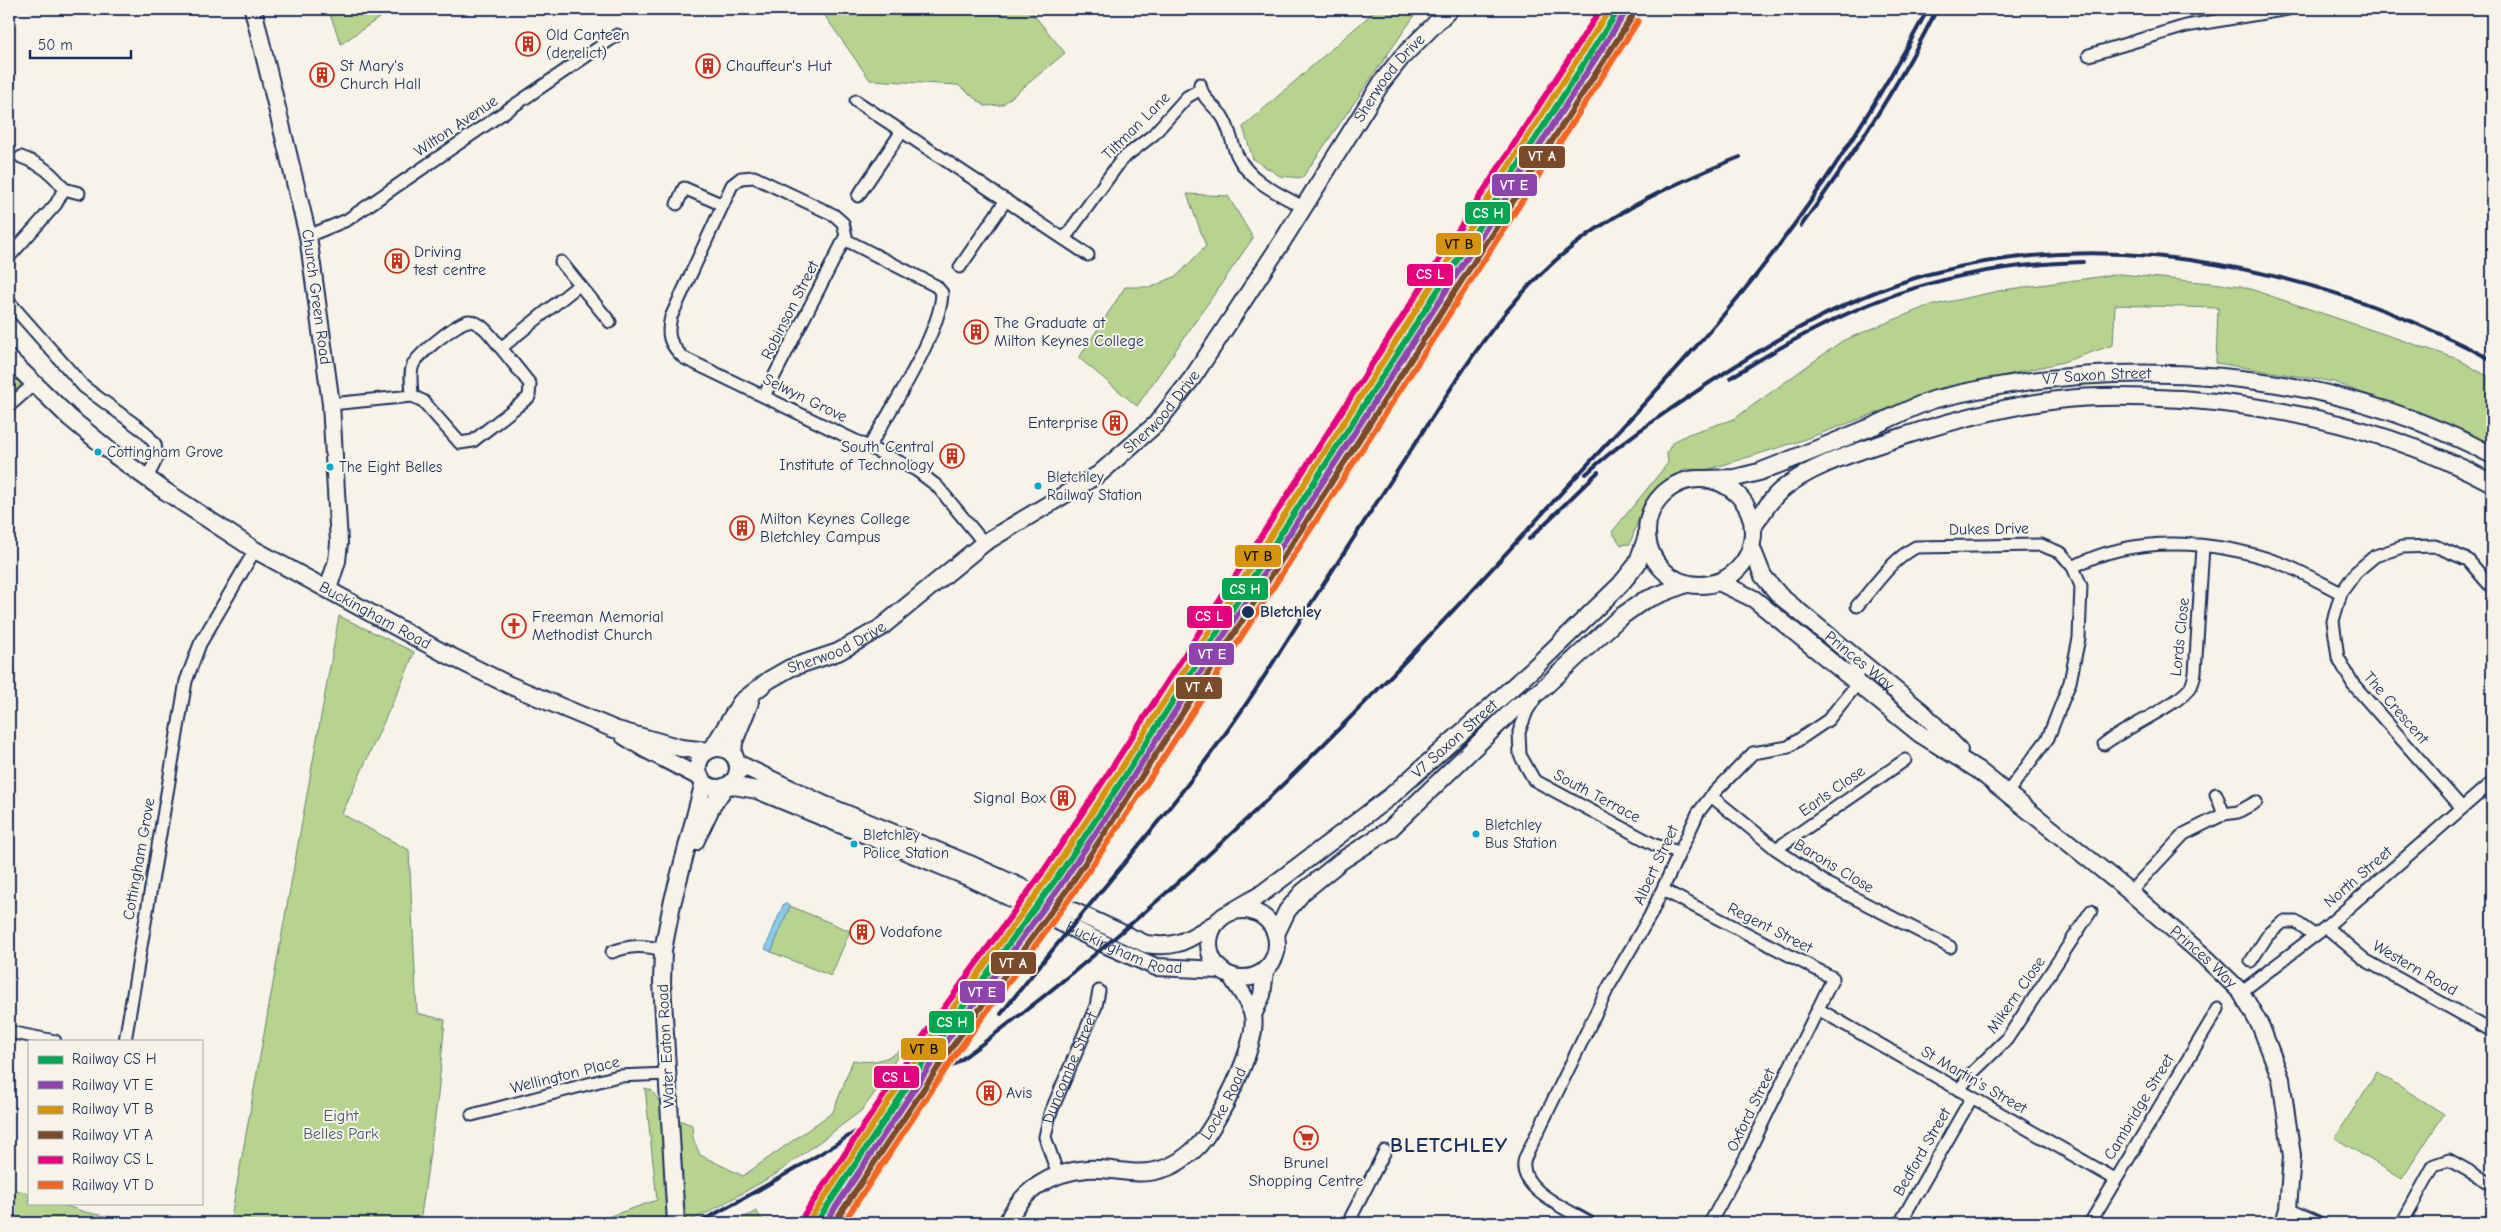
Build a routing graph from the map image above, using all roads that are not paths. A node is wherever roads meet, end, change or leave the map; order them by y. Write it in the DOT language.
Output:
graph roads {
  1 [pos="253,9"];
  2 [pos="1450,9"];
  3 [pos="2288,9"];
  4 [pos="618,35"];
  5 [pos="2089,56"];
  6 [pos="856,101"];
  7 [pos="902,132"];
  8 [pos="21,157"];
  9 [pos="64,189"];
  10 [pos="79,193"];
  11 [pos="858,196"];
  12 [pos="1006,200"];
  13 [pos="677,204"];
  14 [pos="723,206"];
  15 [pos="1302,207"];
  16 [pos="308,236"];
  17 [pos="844,239"];
  18 [pos="1064,239"];
  19 [pos="1088,255"];
  20 [pos="9,257"];
  21 [pos="561,262"];
  22 [pos="960,267"];
  23 [pos="579,285"];
  24 [pos="9,302"];
  25 [pos="610,322"];
  26 [pos="501,348"];
  27 [pos="9,359"];
  28 [pos="34,384"];
  29 [pos="412,396"];
  30 [pos="764,396"];
  31 [pos="331,404"];
  32 [pos="9,406"];
  33 [pos="869,447"];
  34 [pos="2492,455"];
  35 [pos="147,478"];
  36 [pos="1705,480"];
  37 [pos="2492,482"];
  38 [pos="1753,527"];
  39 [pos="1647,536"];
  40 [pos="984,543"];
  41 [pos="1751,546"];
  42 [pos="2203,546"];
  43 [pos="255,550"];
  44 [pos="2073,567"];
  45 [pos="1719,582"];
  46 [pos="1686,584"];
  47 [pos="2492,588"];
  48 [pos="328,589"];
  49 [pos="2342,593"];
  50 [pos="1857,606"];
  51 [pos="1847,651"];
  52 [pos="1858,683"];
  53 [pos="756,691"];
  54 [pos="1540,691"];
  55 [pos="614,729"];
  56 [pos="2104,744"];
  57 [pos="710,750"];
  58 [pos="735,759"];
  59 [pos="1905,760"];
  60 [pos="1978,770"];
  61 [pos="703,780"];
  62 [pos="2492,782"];
  63 [pos="727,786"];
  64 [pos="2007,793"];
  65 [pos="2216,794"];
  66 [pos="1711,796"];
  67 [pos="2256,802"];
  68 [pos="2462,808"];
  69 [pos="2224,814"];
  70 [pos="1776,849"];
  71 [pos="1679,852"];
  72 [pos="681,871"];
  73 [pos="1662,890"];
  74 [pos="2130,892"];
  75 [pos="1233,911"];
  76 [pos="2091,912"];
  77 [pos="1216,923"];
  78 [pos="2326,927"];
  79 [pos="1276,934"];
  80 [pos="2314,935"];
  81 [pos="1950,948"];
  82 [pos="663,950"];
  83 [pos="612,952"];
  84 [pos="2251,961"];
  85 [pos="1265,971"];
  86 [pos="1226,973"];
  87 [pos="1099,991"];
  88 [pos="2241,992"];
  89 [pos="1818,1009"];
  90 [pos="2218,1009"];
  91 [pos="1253,1015"];
  92 [pos="2492,1031"];
  93 [pos="9,1032"];
  94 [pos="50,1040"];
  95 [pos="125,1040"];
  96 [pos="667,1074"];
  97 [pos="1959,1090"];
  98 [pos="1972,1097"];
  99 [pos="472,1115"];
  100 [pos="1385,1151"];
  101 [pos="1058,1175"];
  102 [pos="2115,1179"];
  103 [pos="2492,1184"];
  104 [pos="2286,1216"];
  105 [pos="676,1223"];
  106 [pos="1007,1223"];
  107 [pos="1351,1223"];
  108 [pos="1590,1223"];
  109 [pos="1710,1223"];
  110 [pos="1900,1223"];
  111 [pos="2090,1223"];
  112 [pos="2320,1223"];
  113 [pos="2402,1223"];
  1 -- 16 [label="main road, Church Green Road"];
  2 -- 15 [label="main road, Sherwood Drive"];
  3 -- 5 [label="street"];
  4 -- 16 [label="street, Wilton Avenue"];
  6 -- 7 [label="street"];
  7 -- 11 [label="street"];
  7 -- 12 [label="street"];
  8 -- 9 [label="street"];
  9 -- 10 [label="street"];
  9 -- 20 [label="street"];
  12 -- 18 [label="street"];
  12 -- 22 [label="street"];
  13 -- 14 [label="street"];
  14 -- 17 [label="street"];
  14 -- 30 [label="street, Selwyn Grove"];
  15 -- 18 [label="street, Tiltman Lane"];
  15 -- 40 [label="main road, Sherwood Drive"];
  16 -- 31 [label="main road, Church Green Road"];
  17 -- 30 [label="street, Robinson Street"];
  17 -- 33 [label="street"];
  18 -- 19 [label="street"];
  21 -- 23 [label="street"];
  23 -- 25 [label="street"];
  23 -- 26 [label="street"];
  24 -- 35 [label="street"];
  26 -- 29 [label="street"];
  26 -- 29 [label="street"];
  27 -- 28 [label="main road, Buckingham Road"];
  28 -- 32 [label="street"];
  28 -- 35 [label="main road, Buckingham Road"];
  29 -- 31 [label="street"];
  30 -- 33 [label="street, Selwyn Grove"];
  31 -- 48 [label="main road, Church Green Road"];
  33 -- 40 [label="street, Selwyn Grove"];
  34 -- 36 [label="main road, V7 Saxon Street"];
  35 -- 43 [label="main road, Buckingham Road"];
  36 -- 38 [label="main road"];
  36 -- 39 [label="main road"];
  37 -- 38 [label="main road, V7 Saxon Street"];
  38 -- 41 [label="main road"];
  39 -- 46 [label="main road"];
  39 -- 75 [label="main road, V7 Saxon Street"];
  40 -- 53 [label="main road, Sherwood Drive"];
  41 -- 45 [label="main road"];
  41 -- 51 [label="main road, Princes Way"];
  42 -- 44 [label="street"];
  42 -- 49 [label="street"];
  42 -- 56 [label="street, Lords Close"];
  43 -- 48 [label="main road, Buckingham Road"];
  43 -- 95 [label="street, Cottingham Grove"];
  44 -- 50 [label="street, Dukes Drive"];
  44 -- 64 [label="street, Dukes Drive"];
  45 -- 46 [label="main road"];
  45 -- 52 [label="main road, Princes Way"];
  46 -- 54 [label="main road, V7 Saxon Street"];
  47 -- 49 [label="street, The Crescent"];
  48 -- 55 [label="main road, Buckingham Road"];
  49 -- 68 [label="street, The Crescent"];
  51 -- 52 [label="street"];
  51 -- 60 [label="main road, Princes Way"];
  52 -- 60 [label="main road, Princes Way"];
  52 -- 66 [label="street, Albert Street"];
  53 -- 57 [label="main road, Sherwood Drive"];
  53 -- 58 [label="main road, Sherwood Drive"];
  54 -- 71 [label="street, South Terrace"];
  54 -- 79 [label="main road, V7 Saxon Street"];
  55 -- 57 [label="main road, Buckingham Road"];
  55 -- 61 [label="main road, Buckingham Road"];
  57 -- 58 [label="main road"];
  57 -- 61 [label="main road"];
  58 -- 63 [label="main road"];
  58 -- 77 [label="main road, Buckingham Road"];
  59 -- 70 [label="street, Earls Close"];
  60 -- 64 [label="main road, Princes Way"];
  61 -- 63 [label="main road"];
  61 -- 72 [label="main road, Water Eaton Road"];
  62 -- 68 [label="street, North Street"];
  63 -- 72 [label="main road, Water Eaton Road"];
  63 -- 86 [label="main road, Buckingham Road"];
  64 -- 74 [label="main road, Princes Way"];
  65 -- 69 [label="street"];
  66 -- 70 [label="street, Barons Close"];
  66 -- 71 [label="street, Albert Street"];
  67 -- 69 [label="street"];
  68 -- 78 [label="street, North Street"];
  69 -- 74 [label="street"];
  70 -- 81 [label="street, Barons Close"];
  71 -- 73 [label="street, Albert Street"];
  72 -- 82 [label="main road, Water Eaton Road"];
  73 -- 89 [label="street, Regent Street"];
  73 -- 108 [label="street, Albert Street"];
  74 -- 88 [label="main road, Princes Way"];
  75 -- 77 [label="main road"];
  75 -- 79 [label="main road"];
  76 -- 97 [label="street, Mikern Close"];
  77 -- 86 [label="main road"];
  78 -- 80 [label="street, North Street"];
  78 -- 92 [label="street, Western Road"];
  79 -- 85 [label="main road"];
  80 -- 84 [label="street"];
  80 -- 88 [label="street, North Street"];
  82 -- 83 [label="street"];
  82 -- 96 [label="main road, Water Eaton Road"];
  85 -- 86 [label="main road"];
  85 -- 91 [label="main road, Locke Road"];
  86 -- 91 [label="main road"];
  87 -- 101 [label="street, Duncombe Street"];
  88 -- 104 [label="main road, Princes Way"];
  89 -- 97 [label="street, St Martin's Street"];
  89 -- 109 [label="street, Oxford Street"];
  90 -- 102 [label="street, Cambridge Street"];
  91 -- 101 [label="main road, Locke Road"];
  93 -- 94 [label="street"];
  96 -- 99 [label="street, Wellington Place"];
  96 -- 105 [label="main road, Water Eaton Road"];
  97 -- 98 [label="street, St Martin's Street"];
  98 -- 102 [label="street, St Martin's Street"];
  98 -- 110 [label="street, Bedford Street"];
  100 -- 107 [label="street"];
  101 -- 106 [label="main road"];
  102 -- 111 [label="street, Cambridge Street"];
  103 -- 113 [label="street"];
  104 -- 112 [label="street"];
}
